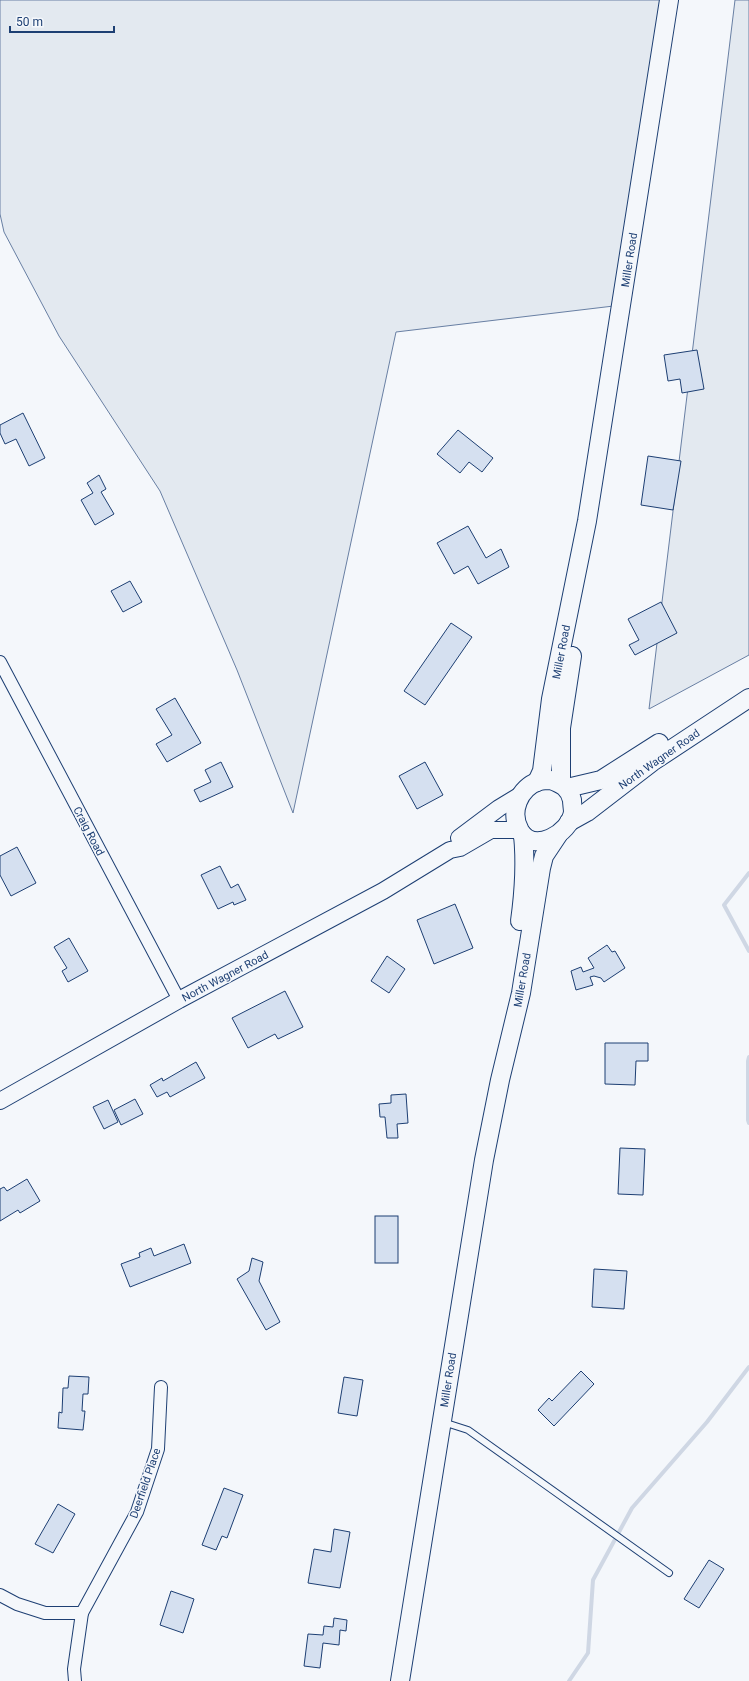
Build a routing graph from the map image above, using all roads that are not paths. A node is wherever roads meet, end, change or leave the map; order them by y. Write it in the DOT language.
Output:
graph roads {
  1 [pos="669,0"];
  2 [pos="587,521"];
  3 [pos="0,662"];
  4 [pos="749,685"];
  5 [pos="749,698"];
  6 [pos="537,782"];
  7 [pos="564,786"];
  8 [pos="522,794"];
  9 [pos="563,828"];
  10 [pos="521,832"];
  11 [pos="450,850"];
  12 [pos="179,1000"];
  13 [pos="500,1080"];
  14 [pos="0,1101"];
  15 [pos="161,1387"];
  16 [pos="442,1421"];
  17 [pos="669,1573"];
  18 [pos="0,1595"];
  19 [pos="82,1613"];
  20 [pos="74,1681"];
  21 [pos="400,1681"];
  1 -- 2 [label="main road, Miller Road"];
  2 -- 6 [label="main road, Miller Road"];
  2 -- 7 [label="main road, Miller Road"];
  3 -- 12 [label="street, Craig Road"];
  4 -- 7 [label="main road, North Wagner Road"];
  5 -- 9 [label="main road, North Wagner Road"];
  6 -- 7 [label="main road"];
  6 -- 8 [label="main road"];
  7 -- 9 [label="main road"];
  8 -- 10 [label="main road"];
  8 -- 11 [label="street, North Wagner Road"];
  9 -- 10 [label="main road"];
  9 -- 13 [label="main road, Miller Road"];
  10 -- 11 [label="street, North Wagner Road"];
  10 -- 13 [label="main road, Miller Road"];
  11 -- 12 [label="street, North Wagner Road"];
  12 -- 14 [label="street, North Wagner Road"];
  13 -- 16 [label="main road, Miller Road"];
  15 -- 19 [label="street, Deerfield Place"];
  16 -- 17 [label="lane"];
  16 -- 21 [label="main road, Miller Road"];
  18 -- 19 [label="street"];
  19 -- 20 [label="street"];
}
